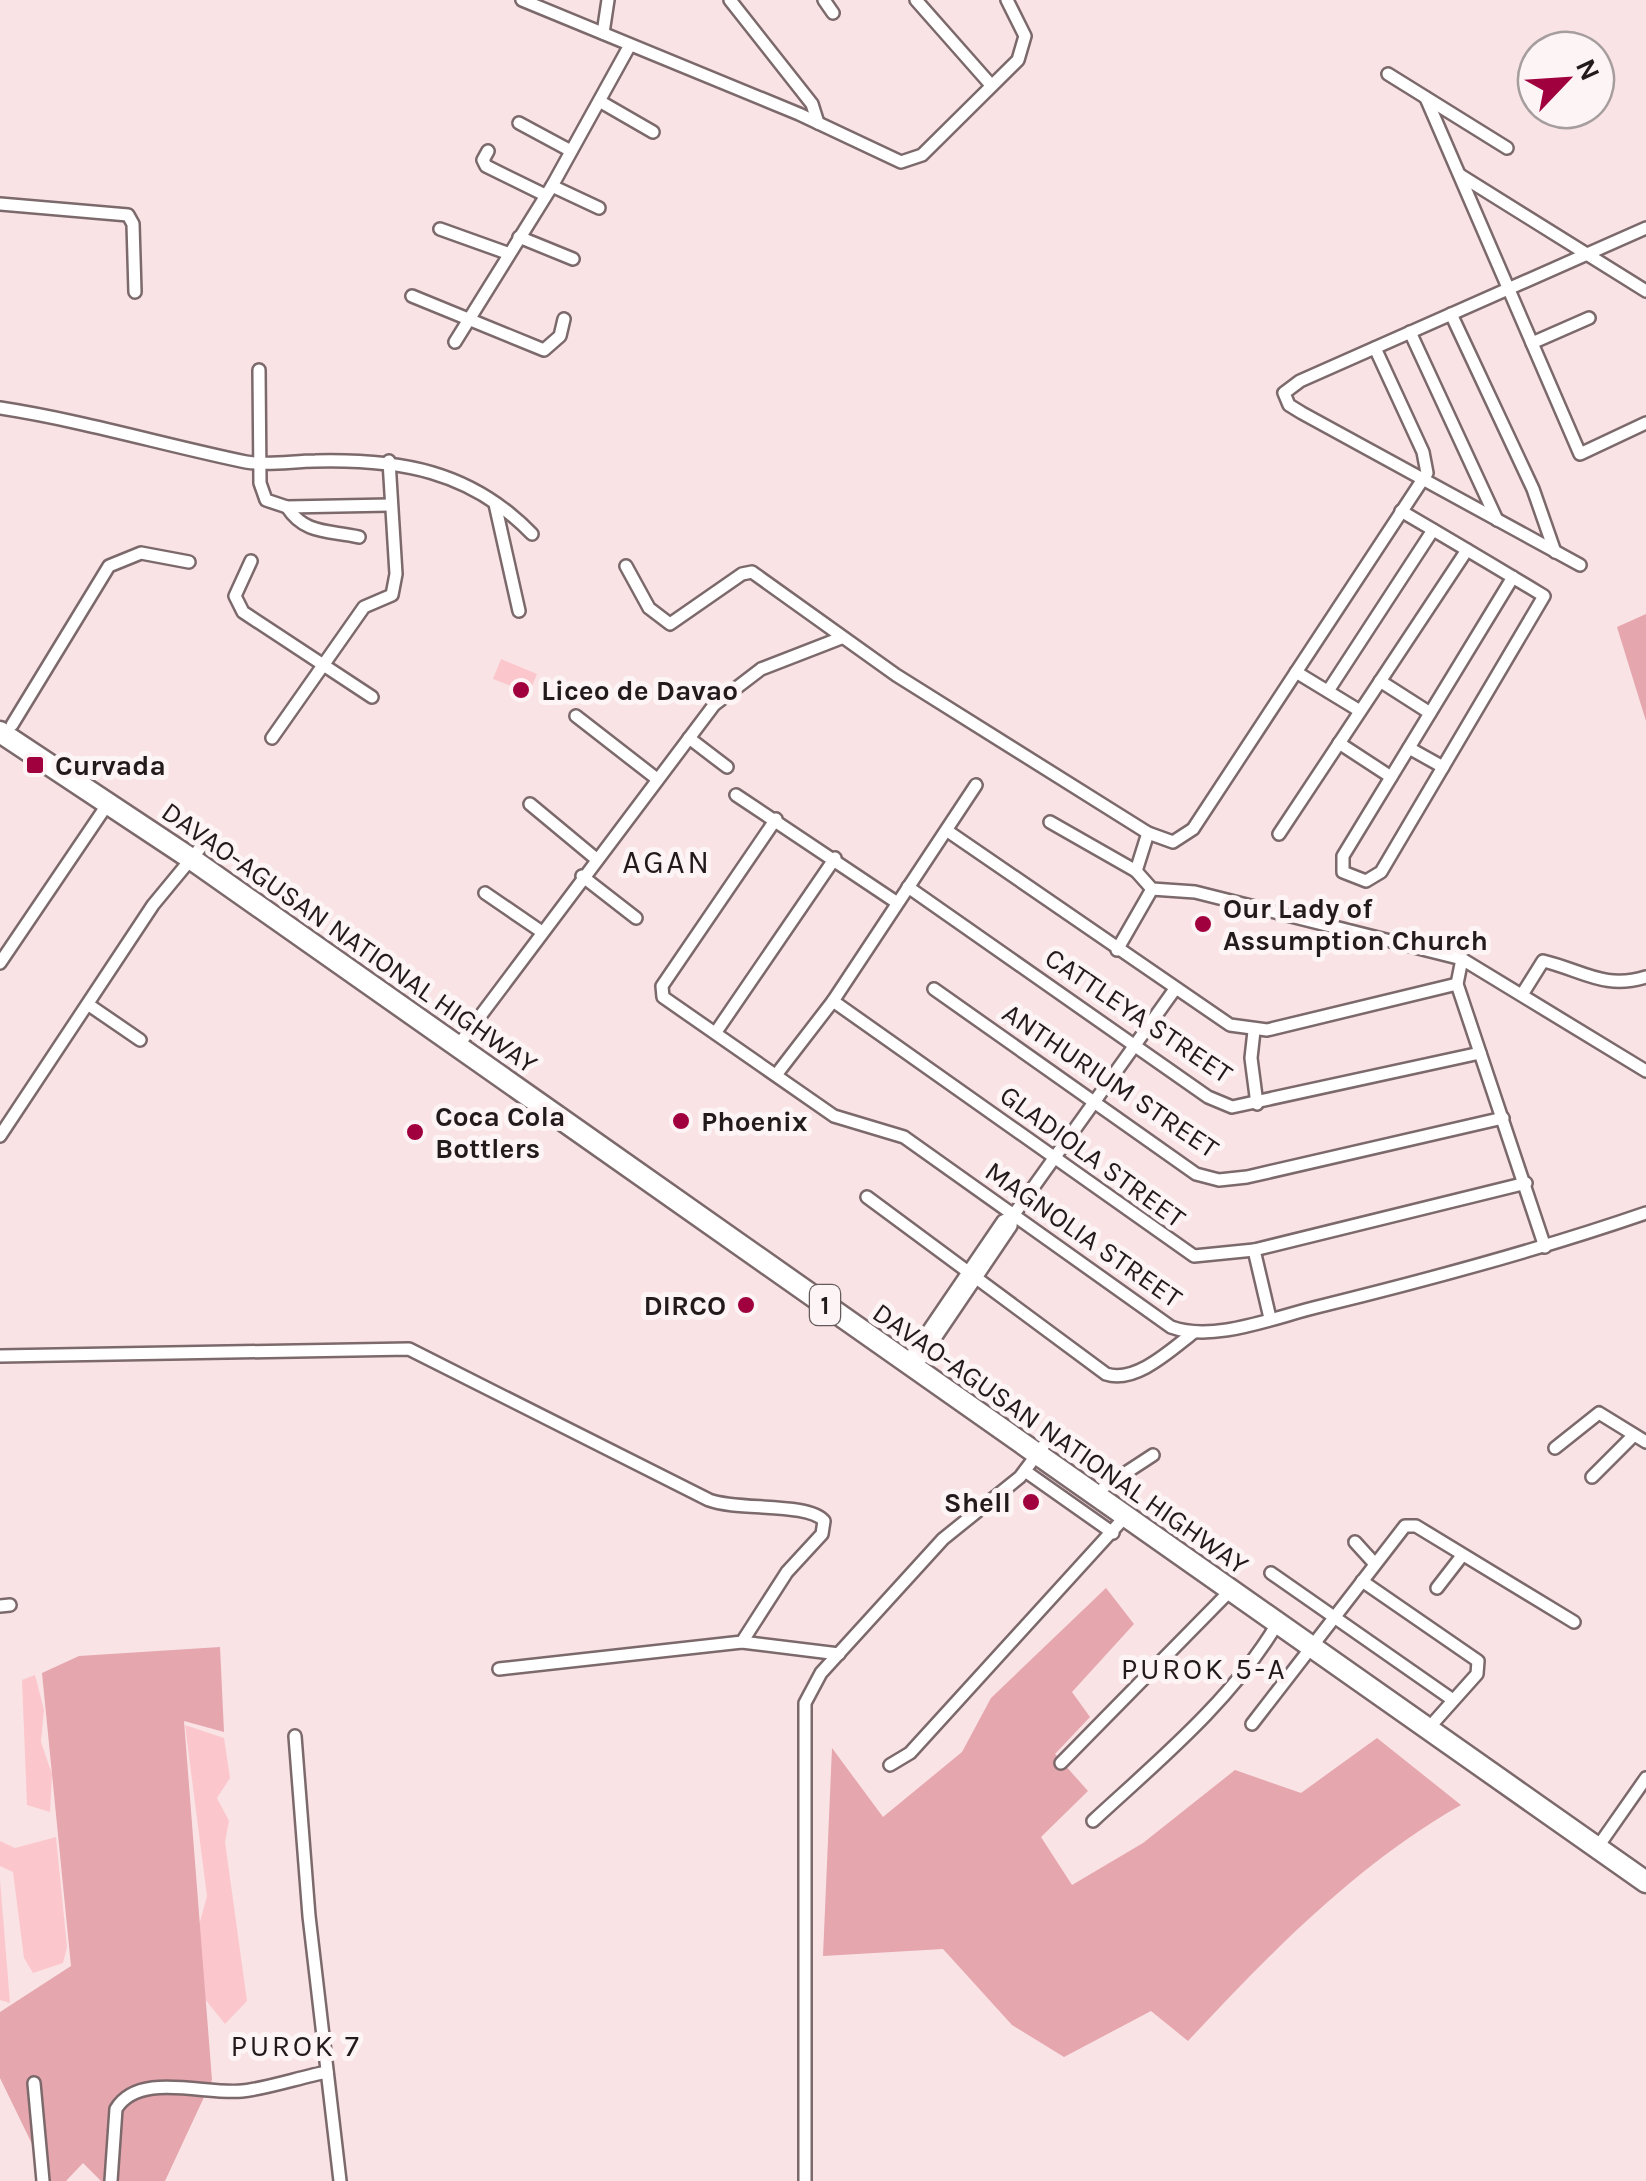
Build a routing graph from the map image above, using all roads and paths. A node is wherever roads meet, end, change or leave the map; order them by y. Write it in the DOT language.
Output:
graph roads {
  1 [pos="608,0"];
  2 [pos="730,0"];
  3 [pos="824,0"];
  4 [pos="916,0"];
  5 [pos="1007,0"];
  6 [pos="528,2"];
  7 [pos="833,13"];
  8 [pos="602,33"];
  9 [pos="630,45"];
  10 [pos="1388,74"];
  11 [pos="990,85"];
  12 [pos="1426,98"];
  13 [pos="601,102"];
  14 [pos="812,104"];
  15 [pos="799,114"];
  16 [pos="818,122"];
  17 [pos="519,123"];
  18 [pos="653,132"];
  19 [pos="1507,148"];
  20 [pos="488,151"];
  21 [pos="572,151"];
  22 [pos="1460,175"];
  23 [pos="548,190"];
  24 [pos="0,204"];
  25 [pos="599,208"];
  26 [pos="1646,228"];
  27 [pos="440,229"];
  28 [pos="518,236"];
  29 [pos="507,253"];
  30 [pos="1587,254"];
  31 [pos="573,259"];
  32 [pos="1509,288"];
  33 [pos="1646,291"];
  34 [pos="135,292"];
  35 [pos="412,296"];
  36 [pos="1451,314"];
  37 [pos="1589,318"];
  38 [pos="564,319"];
  39 [pos="468,320"];
  40 [pos="1410,332"];
  41 [pos="456,342"];
  42 [pos="1532,343"];
  43 [pos="1375,348"];
  44 [pos="259,370"];
  45 [pos="0,408"];
  46 [pos="1646,423"];
  47 [pos="261,461"];
  48 [pos="389,461"];
  49 [pos="1422,481"];
  50 [pos="495,504"];
  51 [pos="390,506"];
  52 [pos="287,507"];
  53 [pos="1401,511"];
  54 [pos="1497,520"];
  55 [pos="1434,530"];
  56 [pos="1550,532"];
  57 [pos="532,534"];
  58 [pos="358,537"];
  59 [pos="1540,544"];
  60 [pos="1467,550"];
  61 [pos="1555,552"];
  62 [pos="251,561"];
  63 [pos="190,562"];
  64 [pos="1580,565"];
  65 [pos="626,566"];
  66 [pos="1513,578"];
  67 [pos="520,612"];
  68 [pos="842,638"];
  69 [pos="322,662"];
  70 [pos="1296,672"];
  71 [pos="1380,682"];
  72 [pos="1328,691"];
  73 [pos="372,697"];
  74 [pos="1360,712"];
  75 [pos="1430,713"];
  76 [pos="576,716"];
  77 [pos="4,725"];
  78 [pos="272,738"];
  79 [pos="689,738"];
  80 [pos="1339,743"];
  81 [pos="1409,748"];
  82 [pos="727,767"];
  83 [pos="1443,767"];
  84 [pos="1391,777"];
  85 [pos="657,779"];
  86 [pos="976,785"];
  87 [pos="736,795"];
  88 [pos="110,802"];
  89 [pos="530,804"];
  90 [pos="776,819"];
  91 [pos="1050,822"];
  92 [pos="949,832"];
  93 [pos="1148,833"];
  94 [pos="1279,834"];
  95 [pos="199,848"];
  96 [pos="596,858"];
  97 [pos="836,858"];
  98 [pos="1136,871"];
  99 [pos="582,876"];
  100 [pos="908,887"];
  101 [pos="1152,889"];
  102 [pos="485,893"];
  103 [pos="896,902"];
  104 [pos="636,918"];
  105 [pos="542,932"];
  106 [pos="1117,950"];
  107 [pos="1462,959"];
  108 [pos="0,963"];
  109 [pos="1646,977"];
  110 [pos="1457,984"];
  111 [pos="934,989"];
  112 [pos="1175,989"];
  113 [pos="1523,993"];
  114 [pos="833,1001"];
  115 [pos="89,1006"];
  116 [pos="1254,1030"];
  117 [pos="716,1032"];
  118 [pos="140,1040"];
  119 [pos="461,1042"];
  120 [pos="1133,1044"];
  121 [pos="1480,1053"];
  122 [pos="1646,1072"];
  123 [pos="776,1076"];
  124 [pos="1095,1102"];
  125 [pos="1257,1104"];
  126 [pos="1503,1118"];
  127 [pos="0,1136"];
  128 [pos="1054,1159"];
  129 [pos="1526,1184"];
  130 [pos="867,1196"];
  131 [pos="1646,1213"];
  132 [pos="1012,1216"];
  133 [pos="1545,1248"];
  134 [pos="1254,1250"];
  135 [pos="973,1274"];
  136 [pos="1270,1318"];
  137 [pos="1193,1333"];
  138 [pos="0,1356"];
  139 [pos="914,1360"];
  140 [pos="1634,1435"];
  141 [pos="1646,1442"];
  142 [pos="1556,1448"];
  143 [pos="1153,1455"];
  144 [pos="1035,1457"];
  145 [pos="1592,1477"];
  146 [pos="1104,1487"];
  147 [pos="1118,1526"];
  148 [pos="1356,1542"];
  149 [pos="1461,1557"];
  150 [pos="1375,1564"];
  151 [pos="1271,1573"];
  152 [pos="1362,1581"];
  153 [pos="1438,1588"];
  154 [pos="1229,1592"];
  155 [pos="1334,1618"];
  156 [pos="1574,1622"];
  157 [pos="1277,1624"];
  158 [pos="742,1642"];
  159 [pos="1314,1644"];
  160 [pos="839,1654"];
  161 [pos="499,1669"];
  162 [pos="1453,1700"];
  163 [pos="1435,1720"];
  164 [pos="1252,1724"];
  165 [pos="295,1736"];
  166 [pos="1061,1763"];
  167 [pos="890,1765"];
  168 [pos="1646,1778"];
  169 [pos="1093,1821"];
  170 [pos="1600,1843"];
  171 [pos="1646,1868"];
  172 [pos="1646,1882"];
  173 [pos="326,2072"];
  174 [pos="34,2083"];
  175 [pos="44,2181"];
  176 [pos="111,2181"];
  177 [pos="340,2181"];
  178 [pos="805,2181"];
  1 -- 8 [label="street"];
  2 -- 14 [label="street"];
  3 -- 7 [label="street"];
  4 -- 11 [label="street"];
  5 -- 11 [label="street"];
  6 -- 8 [label="street"];
  8 -- 9 [label="street"];
  9 -- 13 [label="street"];
  9 -- 15 [label="street"];
  10 -- 12 [label="street"];
  11 -- 16 [label="street"];
  12 -- 19 [label="street"];
  12 -- 22 [label="street"];
  13 -- 18 [label="street"];
  13 -- 21 [label="street"];
  14 -- 15 [label="street"];
  14 -- 16 [label="street"];
  15 -- 16 [label="street"];
  17 -- 21 [label="street"];
  20 -- 23 [label="street"];
  21 -- 23 [label="street"];
  22 -- 30 [label="street"];
  22 -- 32 [label="street"];
  23 -- 25 [label="street"];
  23 -- 28 [label="street"];
  24 -- 34 [label="street"];
  26 -- 30 [label="street"];
  27 -- 29 [label="street"];
  28 -- 29 [label="street"];
  28 -- 31 [label="street"];
  29 -- 39 [label="street"];
  30 -- 32 [label="street"];
  30 -- 33 [label="street"];
  32 -- 36 [label="street"];
  32 -- 42 [label="street"];
  35 -- 39 [label="street"];
  36 -- 40 [label="street"];
  36 -- 56 [label="street"];
  37 -- 42 [label="street"];
  38 -- 39 [label="street"];
  39 -- 41 [label="street"];
  40 -- 43 [label="street"];
  40 -- 54 [label="street"];
  42 -- 46 [label="street"];
  43 -- 49 [label="street"];
  43 -- 49 [label="street"];
  44 -- 47 [label="street"];
  45 -- 47 [label="street"];
  47 -- 48 [label="street"];
  47 -- 52 [label="street"];
  48 -- 50 [label="street"];
  48 -- 51 [label="street"];
  49 -- 53 [label="street"];
  49 -- 54 [label="street"];
  50 -- 57 [label="street"];
  50 -- 67 [label="street"];
  51 -- 52 [label="street"];
  51 -- 69 [label="street"];
  52 -- 58 [label="street"];
  53 -- 55 [label="street"];
  53 -- 70 [label="street"];
  54 -- 59 [label="street"];
  55 -- 60 [label="street"];
  55 -- 72 [label="street"];
  56 -- 59 [label="street"];
  56 -- 61 [label="street"];
  59 -- 61 [label="street"];
  60 -- 66 [label="street"];
  60 -- 71 [label="street"];
  61 -- 64 [label="street"];
  62 -- 69 [label="street"];
  63 -- 77 [label="street"];
  65 -- 68 [label="street"];
  66 -- 75 [label="street"];
  66 -- 83 [label="street"];
  68 -- 79 [label="street"];
  68 -- 93 [label="street"];
  69 -- 73 [label="street"];
  69 -- 78 [label="street"];
  70 -- 72 [label="street"];
  70 -- 93 [label="street"];
  71 -- 74 [label="street"];
  71 -- 75 [label="street"];
  72 -- 74 [label="street"];
  74 -- 80 [label="street"];
  75 -- 81 [label="street"];
  76 -- 85 [label="street"];
  77 -- 88 [label="highway, DAVAO-AGUSAN NATIONAL HIGHWAY / 1"];
  77 -- 95 [label="highway, DAVAO-AGUSAN NATIONAL HIGHWAY / 1"];
  79 -- 82 [label="street"];
  79 -- 85 [label="street"];
  80 -- 84 [label="street"];
  80 -- 94 [label="street"];
  81 -- 83 [label="street"];
  81 -- 84 [label="street"];
  83 -- 84 [label="street"];
  85 -- 96 [label="street"];
  86 -- 92 [label="street"];
  87 -- 90 [label="street"];
  88 -- 95 [label="highway, DAVAO-AGUSAN NATIONAL HIGHWAY / 1"];
  88 -- 108 [label="street"];
  89 -- 96 [label="street"];
  90 -- 97 [label="street"];
  90 -- 117 [label="street, MAGNOLIA STREET"];
  91 -- 98 [label="street"];
  92 -- 100 [label="street"];
  92 -- 106 [label="street"];
  93 -- 98 [label="street"];
  95 -- 115 [label="street"];
  95 -- 119 [label="highway, DAVAO-AGUSAN NATIONAL HIGHWAY / 1"];
  96 -- 99 [label="street"];
  97 -- 103 [label="street"];
  97 -- 117 [label="street"];
  98 -- 101 [label="street"];
  99 -- 104 [label="street"];
  99 -- 105 [label="street"];
  100 -- 103 [label="street"];
  100 -- 120 [label="street, CATTLEYA STREET"];
  101 -- 106 [label="street"];
  101 -- 107 [label="street"];
  102 -- 105 [label="street"];
  103 -- 114 [label="street"];
  105 -- 119 [label="street"];
  106 -- 112 [label="street"];
  107 -- 110 [label="street"];
  107 -- 113 [label="street"];
  109 -- 113 [label="street"];
  110 -- 116 [label="street"];
  110 -- 121 [label="street"];
  111 -- 124 [label="street, ANTHURIUM STREET"];
  112 -- 116 [label="street"];
  112 -- 120 [label="street"];
  113 -- 122 [label="street"];
  114 -- 123 [label="street"];
  114 -- 128 [label="street, GLADIOLA STREET"];
  115 -- 118 [label="street"];
  115 -- 127 [label="street"];
  116 -- 125 [label="street"];
  117 -- 123 [label="street, MAGNOLIA STREET"];
  119 -- 139 [label="highway, DAVAO-AGUSAN NATIONAL HIGHWAY / 1"];
  120 -- 124 [label="street"];
  120 -- 125 [label="street, CATTLEYA STREET"];
  121 -- 125 [label="street, CATTLEYA STREET"];
  121 -- 126 [label="street"];
  123 -- 132 [label="street, MAGNOLIA STREET"];
  124 -- 126 [label="street, ANTHURIUM STREET"];
  124 -- 128 [label="street"];
  126 -- 129 [label="street"];
  128 -- 132 [label="street"];
  128 -- 134 [label="street, GLADIOLA STREET"];
  129 -- 133 [label="street"];
  129 -- 134 [label="street, GLADIOLA STREET"];
  130 -- 135 [label="street"];
  131 -- 133 [label="street, MAGNOLIA STREET"];
  132 -- 135 [label="street"];
  132 -- 137 [label="street, MAGNOLIA STREET"];
  133 -- 136 [label="street, MAGNOLIA STREET"];
  134 -- 136 [label="street"];
  135 -- 137 [label="street"];
  135 -- 139 [label="street"];
  136 -- 137 [label="street, MAGNOLIA STREET"];
  138 -- 158 [label="street"];
  139 -- 144 [label="highway, DAVAO-AGUSAN NATIONAL HIGHWAY / 1"];
  140 -- 141 [label="street"];
  140 -- 142 [label="street"];
  140 -- 145 [label="street"];
  143 -- 146 [label="street"];
  144 -- 146 [label="highway, DAVAO-AGUSAN NATIONAL HIGHWAY / 1"];
  144 -- 147 [label="highway, DAVAO-AGUSAN NATIONAL HIGHWAY / 1"];
  144 -- 160 [label="street"];
  146 -- 159 [label="highway, DAVAO-AGUSAN NATIONAL HIGHWAY / 1"];
  147 -- 154 [label="highway, DAVAO-AGUSAN NATIONAL HIGHWAY / 1"];
  147 -- 167 [label="street"];
  148 -- 150 [label="street"];
  149 -- 150 [label="street"];
  149 -- 153 [label="street"];
  149 -- 156 [label="street"];
  150 -- 152 [label="street"];
  151 -- 155 [label="street"];
  152 -- 155 [label="street"];
  152 -- 162 [label="street"];
  154 -- 157 [label="highway, DAVAO-AGUSAN NATIONAL HIGHWAY / 1"];
  154 -- 166 [label="street"];
  155 -- 159 [label="street"];
  155 -- 162 [label="street"];
  157 -- 159 [label="highway, DAVAO-AGUSAN NATIONAL HIGHWAY / 1"];
  157 -- 169 [label="street"];
  158 -- 160 [label="street"];
  158 -- 161 [label="street"];
  159 -- 163 [label="highway, DAVAO-AGUSAN NATIONAL HIGHWAY / 1"];
  159 -- 164 [label="street"];
  159 -- 170 [label="highway, DAVAO-AGUSAN NATIONAL HIGHWAY / 1"];
  160 -- 178 [label="street"];
  162 -- 163 [label="street"];
  163 -- 170 [label="highway, DAVAO-AGUSAN NATIONAL HIGHWAY / 1"];
  165 -- 173 [label="street"];
  168 -- 170 [label="street"];
  170 -- 171 [label="highway, DAVAO-AGUSAN NATIONAL HIGHWAY / 1"];
  170 -- 172 [label="highway, DAVAO-AGUSAN NATIONAL HIGHWAY / 1"];
  173 -- 176 [label="street"];
  173 -- 177 [label="street"];
  174 -- 175 [label="street"];
}
